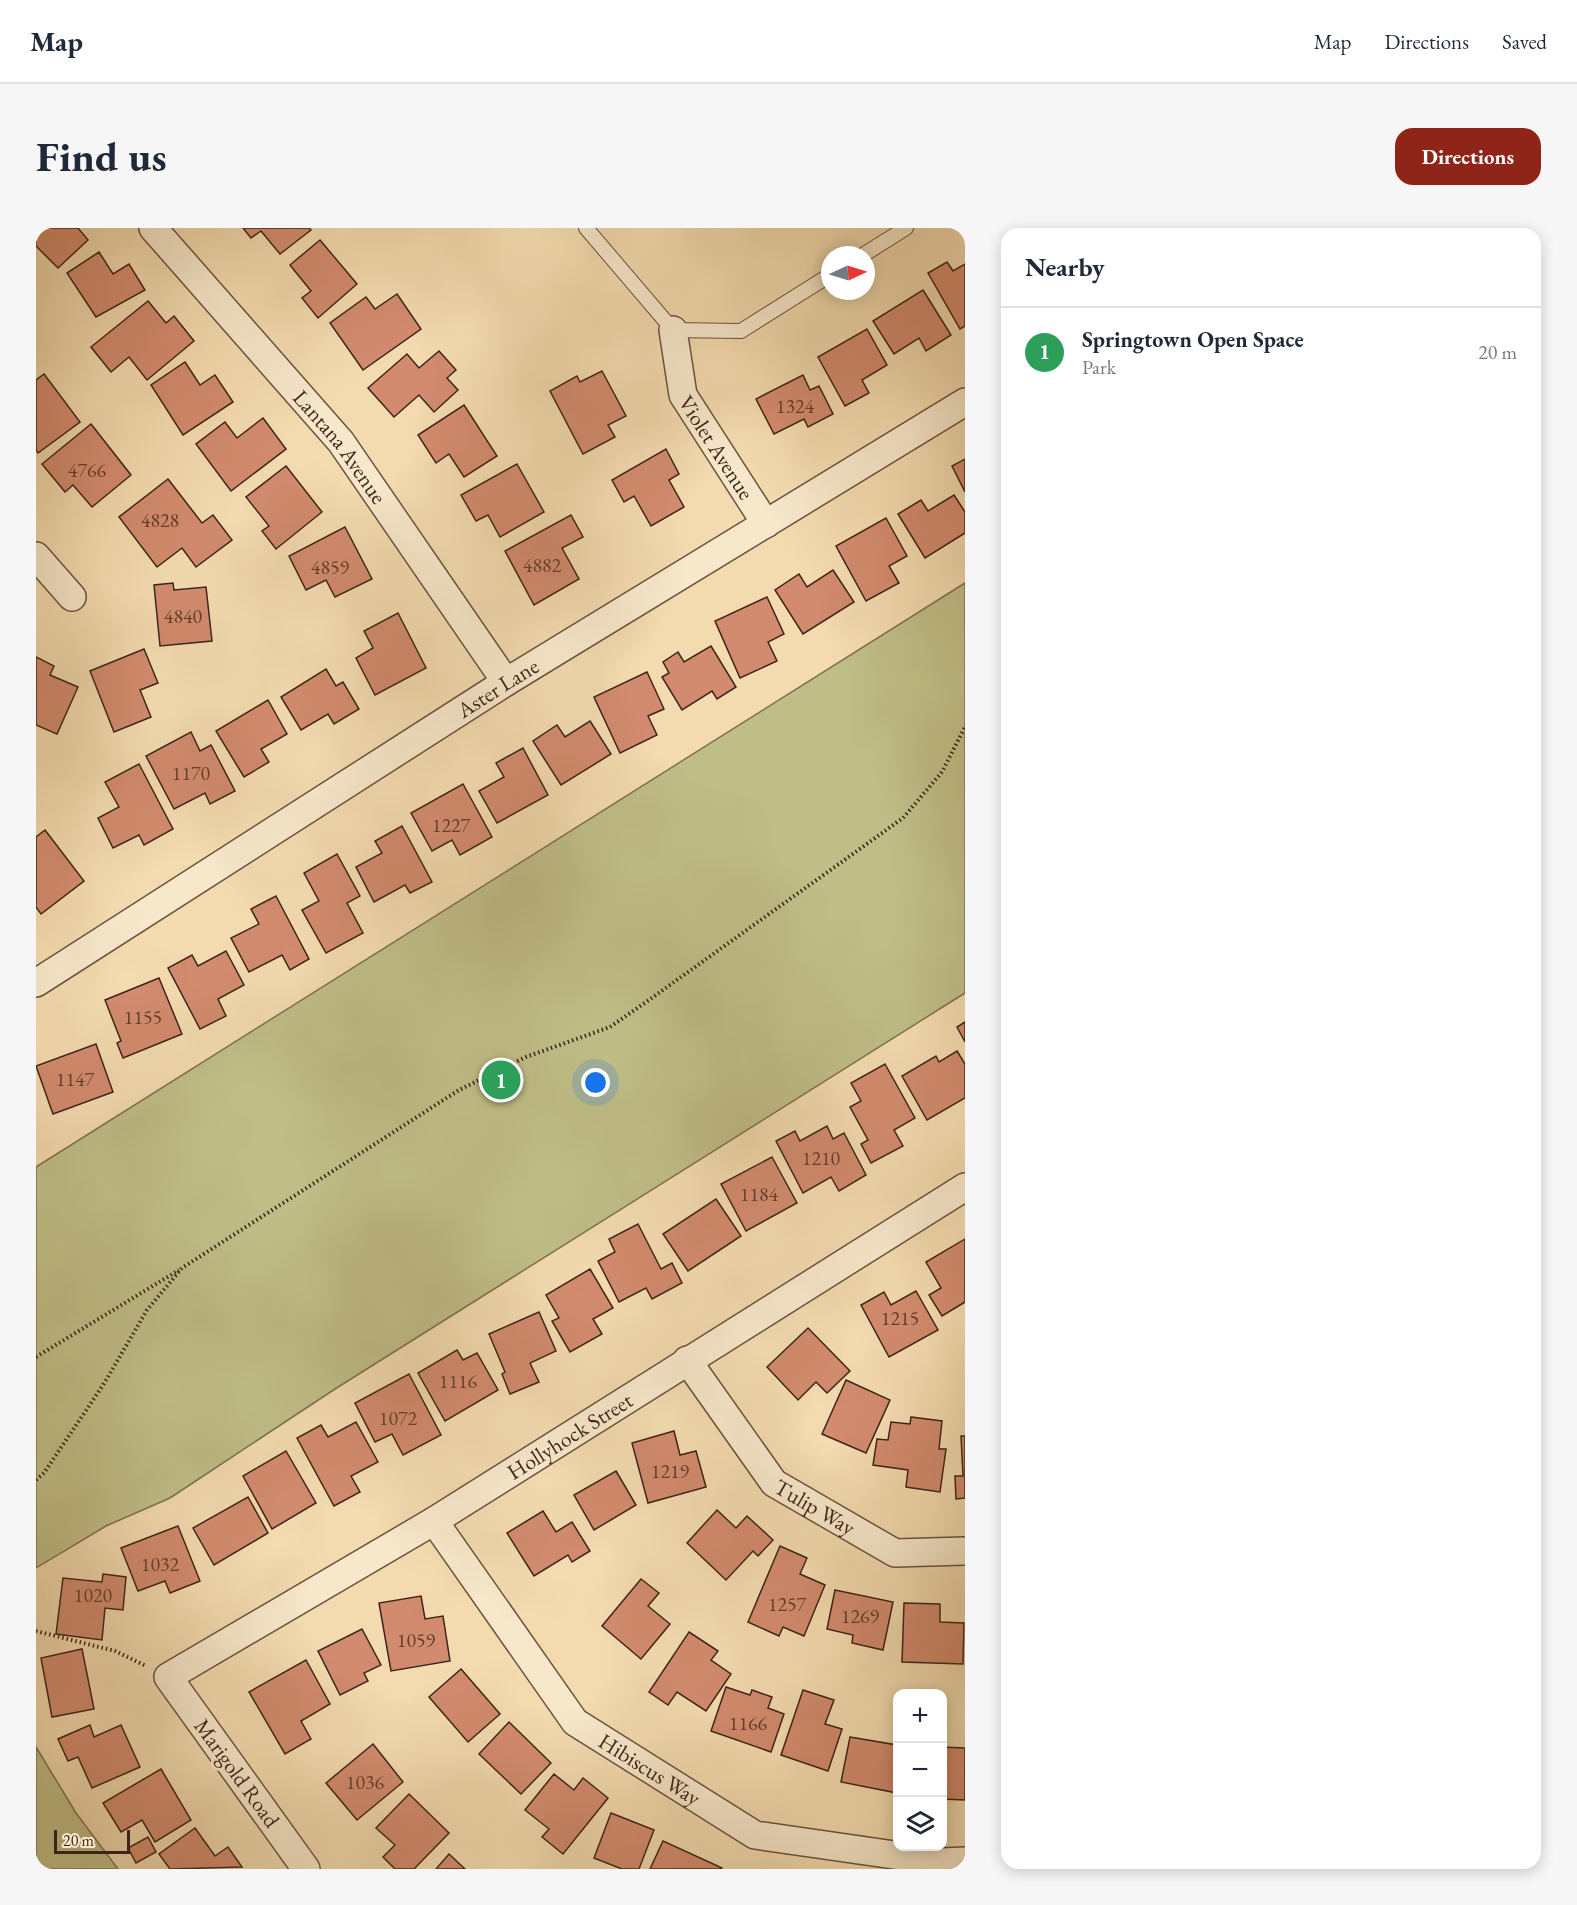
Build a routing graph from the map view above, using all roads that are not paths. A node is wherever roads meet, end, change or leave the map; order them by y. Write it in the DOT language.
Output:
graph roads {
  1 [pos="153,228"];
  2 [pos="586,228"];
  3 [pos="906,228"];
  4 [pos="875,247"];
  5 [pos="821,281"];
  6 [pos="673,330"];
  7 [pos="965,402"];
  8 [pos="766,524"];
  9 [pos="36,556"];
  10 [pos="72,597"];
  11 [pos="506,682"];
  12 [pos="36,983"];
  13 [pos="965,1187"];
  14 [pos="687,1360"];
  15 [pos="434,1521"];
  16 [pos="965,1551"];
  17 [pos="168,1677"];
  18 [pos="965,1862"];
  19 [pos="306,1869"];
  1 -- 11 [label="street, Lantana Avenue"];
  2 -- 6 [label="lane"];
  3 -- 4 [label="lane"];
  5 -- 6 [label="lane"];
  6 -- 8 [label="street, Violet Avenue"];
  7 -- 8 [label="street, Aster Lane"];
  8 -- 11 [label="street, Aster Lane"];
  9 -- 10 [label="street"];
  11 -- 12 [label="street, Aster Lane"];
  13 -- 14 [label="street, Hollyhock Street"];
  14 -- 15 [label="street, Hollyhock Street"];
  14 -- 16 [label="street, Tulip Way"];
  15 -- 17 [label="street, Hollyhock Street"];
  15 -- 18 [label="street, Hibiscus Way"];
  17 -- 19 [label="street, Marigold Road"];
}
